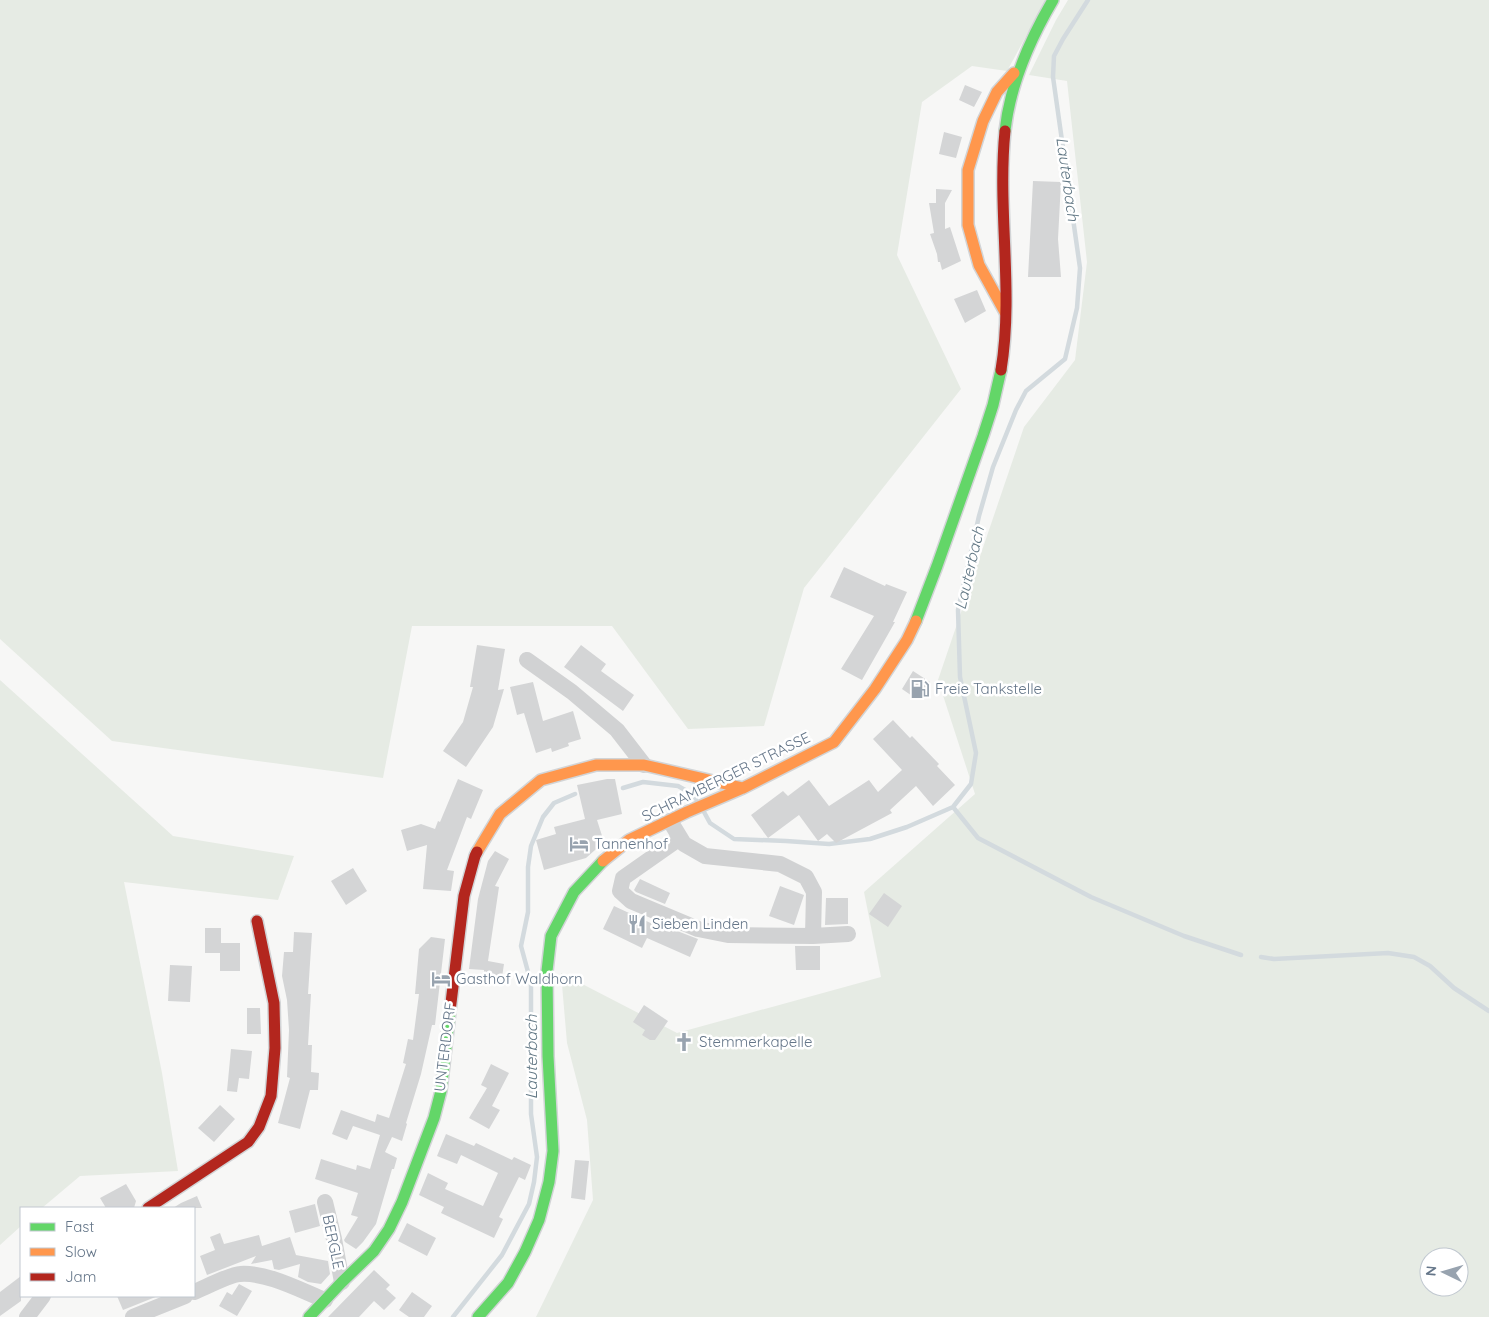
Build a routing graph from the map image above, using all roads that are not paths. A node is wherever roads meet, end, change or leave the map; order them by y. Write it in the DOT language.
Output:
graph roads {
  1 [pos="1053,0"];
  2 [pos="1021,67"];
  3 [pos="1006,314"];
  4 [pos="527,660"];
  5 [pos="644,765"];
  6 [pos="743,788"];
  7 [pos="670,821"];
  8 [pos="680,838"];
  9 [pos="257,921"];
  10 [pos="848,934"];
  11 [pos="813,936"];
  12 [pos="325,1202"];
  13 [pos="150,1207"];
  14 [pos="342,1282"];
  15 [pos="195,1292"];
  16 [pos="41,1297"];
  17 [pos="183,1297"];
  18 [pos="325,1300"];
  19 [pos="27,1317"];
  20 [pos="133,1317"];
  21 [pos="309,1317"];
  22 [pos="478,1317"];
  1 -- 2 [label="main road, SCHRAMBERGER STRASSE"];
  2 -- 3 [label="main road, SCHRAMBERGER STRASSE"];
  2 -- 3 [label="main road, SCHRAMBERGER STRASSE"];
  3 -- 6 [label="main road, SCHRAMBERGER STRASSE"];
  4 -- 5 [label="street"];
  5 -- 6 [label="main road, UNTERDORF"];
  5 -- 14 [label="main road, UNTERDORF"];
  6 -- 7 [label="main road, SCHRAMBERGER STRASSE"];
  7 -- 8 [label="street"];
  7 -- 22 [label="main road, SCHRAMBERGER STRASSE"];
  8 -- 11 [label="street"];
  8 -- 11 [label="street"];
  9 -- 13 [label="main road"];
  10 -- 11 [label="street"];
  12 -- 14 [label="street, BERGLE"];
  14 -- 18 [label="main road, UNTERDORF"];
  15 -- 18 [label="street"];
  16 -- 19 [label="street"];
  17 -- 20 [label="street"];
  18 -- 21 [label="main road, UNTERDORF"];
}
